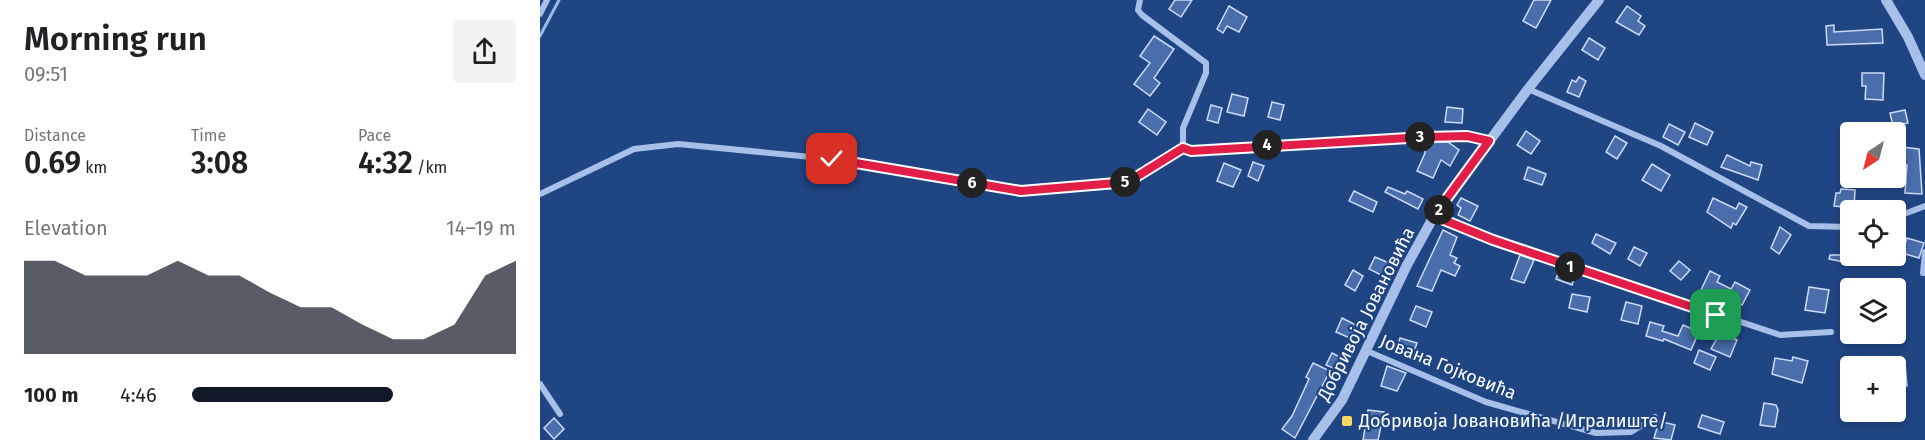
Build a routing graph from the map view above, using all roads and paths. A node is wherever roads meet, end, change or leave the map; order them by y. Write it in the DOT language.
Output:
graph roads {
  1 [pos="547,0"];
  2 [pos="1140,0"];
  3 [pos="1599,0"];
  4 [pos="1886,0"];
  5 [pos="540,14"];
  6 [pos="1925,75"];
  7 [pos="1528,89"];
  8 [pos="1489,141"];
  9 [pos="1183,148"];
  10 [pos="540,194"];
  11 [pos="1925,206"];
  12 [pos="1906,213"];
  13 [pos="1434,216"];
  14 [pos="1840,227"];
  15 [pos="1925,252"];
  16 [pos="1923,273"];
  17 [pos="1831,332"];
  18 [pos="1367,351"];
  19 [pos="540,384"];
  20 [pos="560,414"];
  21 [pos="1655,417"];
  22 [pos="1313,440"];
  1 -- 5 [label="street"];
  2 -- 9 [label="street"];
  3 -- 7 [label="street, Добривоја Јовановића"];
  4 -- 6 [label="street"];
  7 -- 8 [label="street, Добривоја Јовановића"];
  7 -- 14 [label="street"];
  8 -- 9 [label="street"];
  8 -- 13 [label="street, Добривоја Јовановића"];
  9 -- 10 [label="street"];
  11 -- 12 [label="street"];
  13 -- 17 [label="street"];
  13 -- 18 [label="street, Добривоја Јовановића"];
  15 -- 16 [label="street"];
  18 -- 21 [label="street, Јована Гојковића"];
  18 -- 22 [label="street, Добривоја Јовановића"];
  19 -- 20 [label="street"];
}
